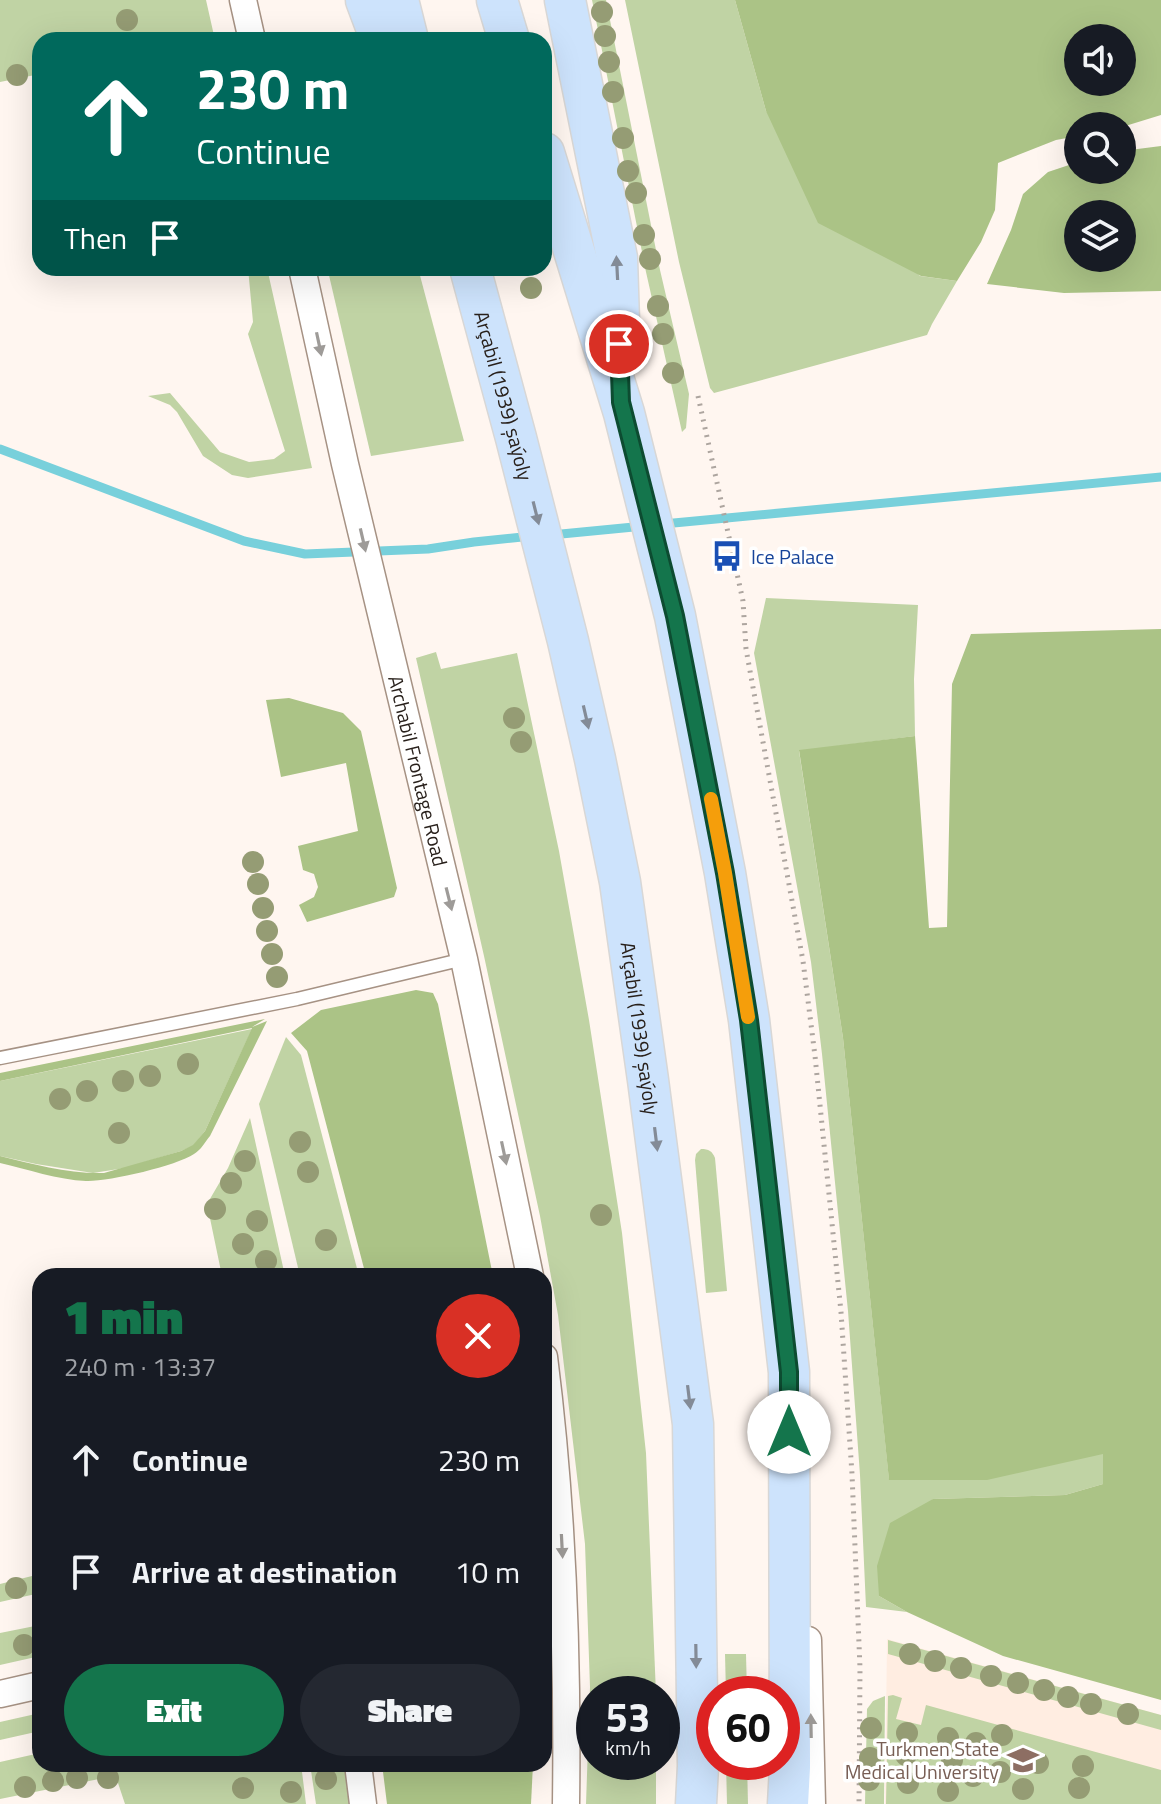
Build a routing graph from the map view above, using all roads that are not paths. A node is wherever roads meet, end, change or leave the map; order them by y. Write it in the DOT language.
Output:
graph roads {
  1 [pos="243,0"];
  2 [pos="366,0"];
  3 [pos="398,0"];
  4 [pos="497,0"];
  5 [pos="565,0"];
  6 [pos="250,32"];
  7 [pos="378,32"];
  8 [pos="406,32"];
  9 [pos="507,32"];
  10 [pos="552,179"];
  11 [pos="304,276"];
  12 [pos="462,276"];
  13 [pos="472,276"];
  14 [pos="623,408"];
  15 [pos="512,424"];
  16 [pos="464,959"];
  17 [pos="0,1058"];
  18 [pos="528,1268"];
  19 [pos="789,1372"];
  20 [pos="552,1428"];
  21 [pos="32,1687"];
  22 [pos="0,1694"];
  23 [pos="359,1772"];
  24 [pos="363,1804"];
  25 [pos="566,1804"];
  26 [pos="696,1804"];
  27 [pos="788,1804"];
  28 [pos="812,1804"];
  1 -- 6 [label="street"];
  2 -- 7 [label="main road"];
  3 -- 8 [label="main road"];
  4 -- 9 [label="main road"];
  14 -- 5 [label="main road, one-way"];
  10 -- 14 [label="main road"];
  11 -- 16 [label="street, Archabil Frontage Road, one-way"];
  12 -- 15 [label="main road"];
  13 -- 15 [label="main road, Arçabil (1939) şaýoly"];
  14 -- 19 [label="main road"];
  15 -- 26 [label="main road, Arçabil (1939) şaýoly, one-way"];
  16 -- 17 [label="lane"];
  16 -- 18 [label="street, Archabil Frontage Road, one-way"];
  19 -- 27 [label="main road"];
  28 -- 19 [label="street, one-way"];
  20 -- 25 [label="street, one-way"];
  21 -- 22 [label="street"];
  23 -- 24 [label="street"];
}
